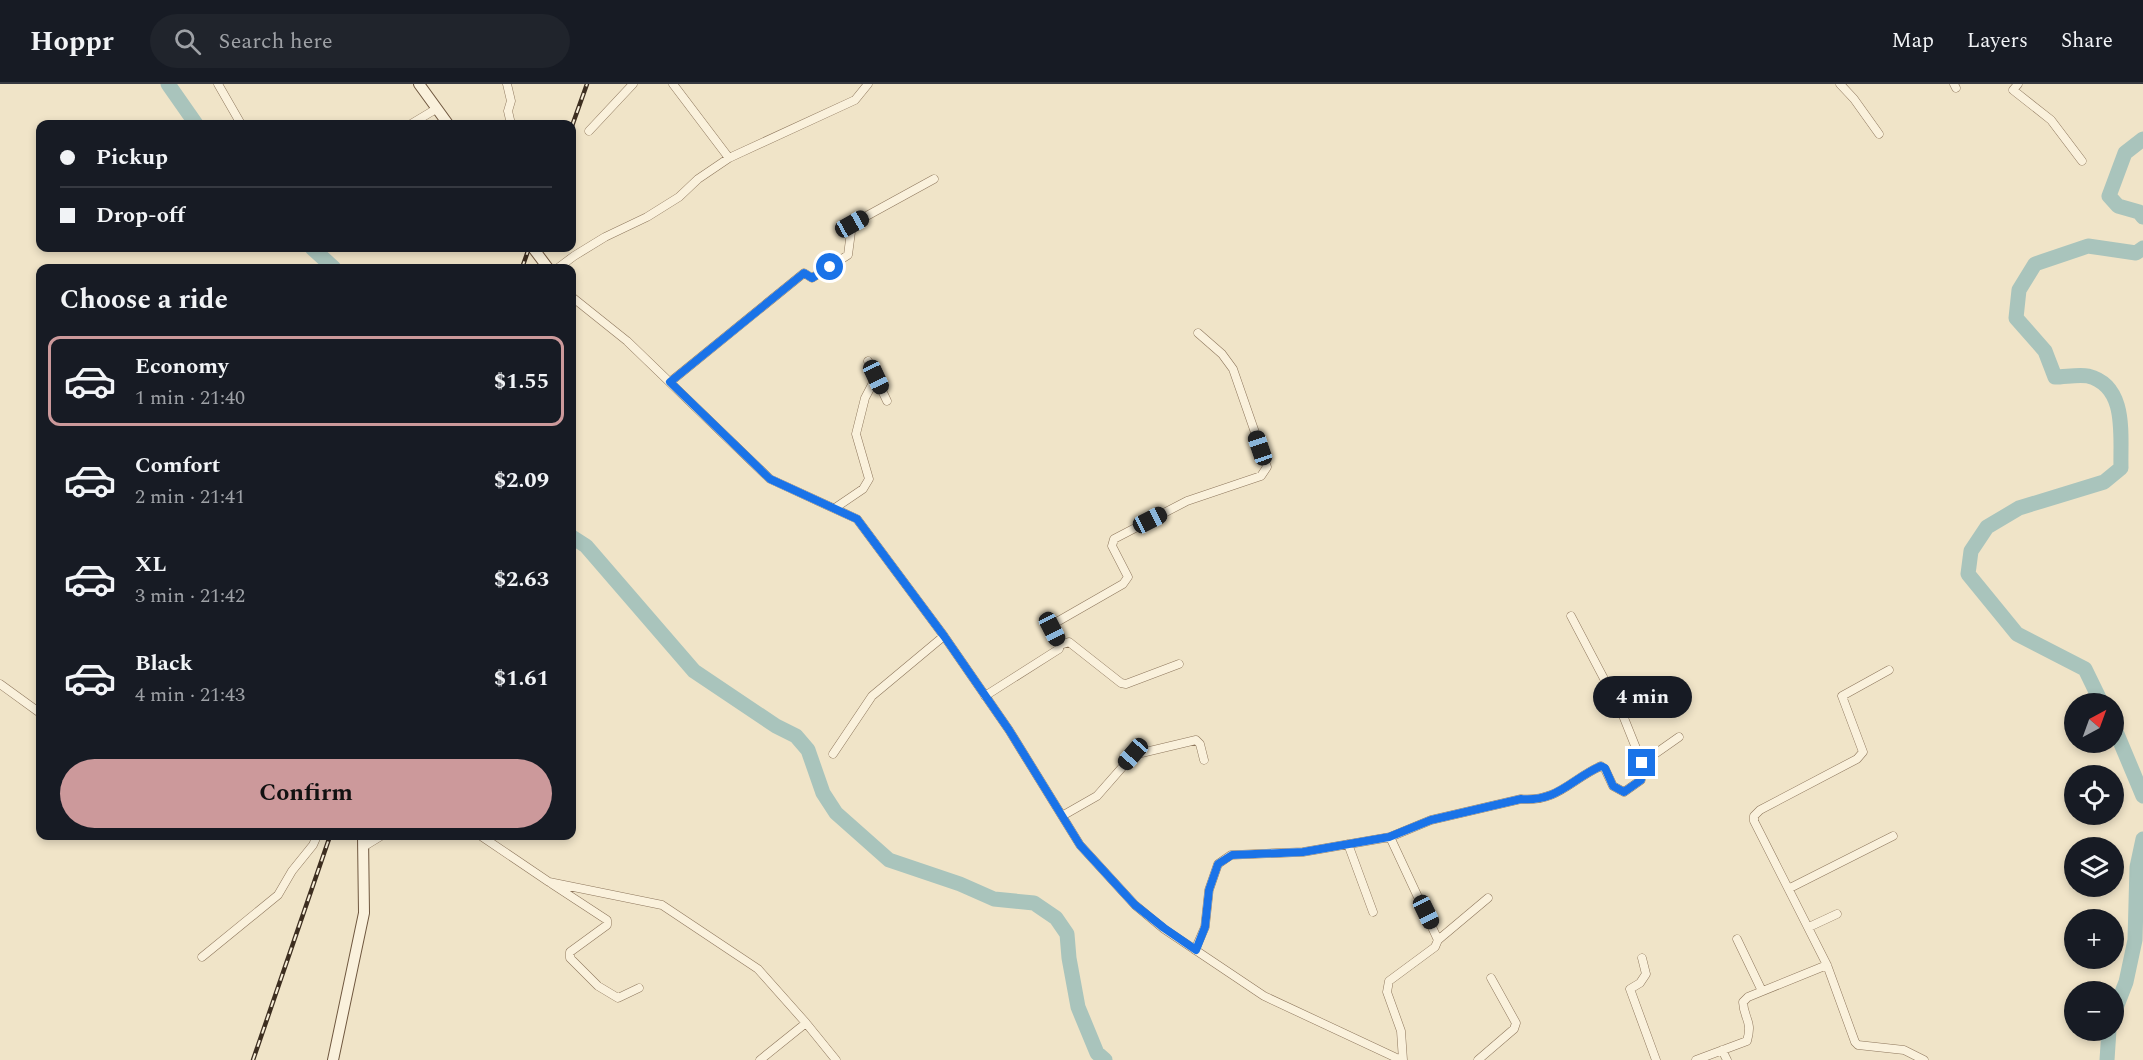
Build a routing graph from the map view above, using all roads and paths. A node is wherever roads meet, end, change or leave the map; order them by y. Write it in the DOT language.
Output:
graph roads {
  1 [pos="218,84"];
  2 [pos="419,84"];
  3 [pos="507,84"];
  4 [pos="633,84"];
  5 [pos="673,84"];
  6 [pos="868,84"];
  7 [pos="1840,84"];
  8 [pos="2018,84"];
  9 [pos="436,109"];
  10 [pos="239,120"];
  11 [pos="418,120"];
  12 [pos="445,120"];
  13 [pos="511,120"];
  14 [pos="589,130"];
  15 [pos="1879,134"];
  16 [pos="729,158"];
  17 [pos="2082,161"];
  18 [pos="934,179"];
  19 [pos="563,264"];
  20 [pos="576,300"];
  21 [pos="1198,333"];
  22 [pos="868,361"];
  23 [pos="876,377"];
  24 [pos="670,382"];
  25 [pos="887,401"];
  26 [pos="835,508"];
  27 [pos="1571,616"];
  28 [pos="944,636"];
  29 [pos="1060,645"];
  30 [pos="1179,664"];
  31 [pos="1888,670"];
  32 [pos="0,684"];
  33 [pos="985,696"];
  34 [pos="36,710"];
  35 [pos="1679,737"];
  36 [pos="833,753"];
  37 [pos="1204,760"];
  38 [pos="1642,763"];
  39 [pos="1062,816"];
  40 [pos="1893,836"];
  41 [pos="1389,837"];
  42 [pos="315,840"];
  43 [pos="363,840"];
  44 [pos="374,840"];
  45 [pos="487,840"];
  46 [pos="1348,844"];
  47 [pos="363,847"];
  48 [pos="549,882"];
  49 [pos="1790,888"];
  50 [pos="1488,898"];
  51 [pos="1373,912"];
  52 [pos="1837,914"];
  53 [pos="1809,927"];
  54 [pos="1737,939"];
  55 [pos="1438,940"];
  56 [pos="1196,950"];
  57 [pos="202,957"];
  58 [pos="1642,958"];
  59 [pos="1827,965"];
  60 [pos="1491,978"];
  61 [pos="639,988"];
  62 [pos="1762,991"];
  63 [pos="806,1023"];
  64 [pos="1722,1050"];
  65 [pos="333,1060"];
  66 [pos="760,1060"];
  67 [pos="836,1060"];
  68 [pos="1402,1060"];
  69 [pos="1478,1060"];
  70 [pos="1656,1060"];
  71 [pos="1696,1060"];
  72 [pos="1727,1060"];
  73 [pos="1924,1060"];
  1 -- 10 [label="street"];
  2 -- 9 [label="street"];
  3 -- 13 [label="street"];
  4 -- 14 [label="street"];
  5 -- 16 [label="street"];
  6 -- 16 [label="street"];
  7 -- 15 [label="street"];
  8 -- 17 [label="street"];
  9 -- 11 [label="street"];
  9 -- 12 [label="street"];
  16 -- 19 [label="street"];
  18 -- 24 [label="street"];
  20 -- 24 [label="street"];
  21 -- 29 [label="street"];
  22 -- 23 [label="street"];
  23 -- 25 [label="street"];
  23 -- 26 [label="street"];
  24 -- 26 [label="street"];
  26 -- 28 [label="street"];
  27 -- 38 [label="street"];
  28 -- 33 [label="street"];
  28 -- 36 [label="street"];
  29 -- 30 [label="street"];
  29 -- 33 [label="street"];
  31 -- 49 [label="street"];
  32 -- 34 [label="street"];
  33 -- 39 [label="street"];
  35 -- 38 [label="street"];
  37 -- 39 [label="street"];
  38 -- 41 [label="street"];
  39 -- 56 [label="street"];
  40 -- 49 [label="street"];
  41 -- 46 [label="street"];
  41 -- 55 [label="street"];
  42 -- 57 [label="street"];
  43 -- 47 [label="street"];
  44 -- 47 [label="street"];
  45 -- 48 [label="street"];
  46 -- 51 [label="street"];
  46 -- 56 [label="street"];
  47 -- 65 [label="street"];
  48 -- 61 [label="street"];
  48 -- 63 [label="street"];
  49 -- 53 [label="street"];
  50 -- 55 [label="street"];
  52 -- 53 [label="street"];
  53 -- 59 [label="street"];
  54 -- 62 [label="street"];
  55 -- 68 [label="street"];
  56 -- 68 [label="street"];
  58 -- 70 [label="street"];
  59 -- 62 [label="street"];
  59 -- 73 [label="street"];
  60 -- 69 [label="street"];
  62 -- 64 [label="street"];
  63 -- 66 [label="street"];
  63 -- 67 [label="street"];
  64 -- 71 [label="street"];
  64 -- 72 [label="street"];
}
